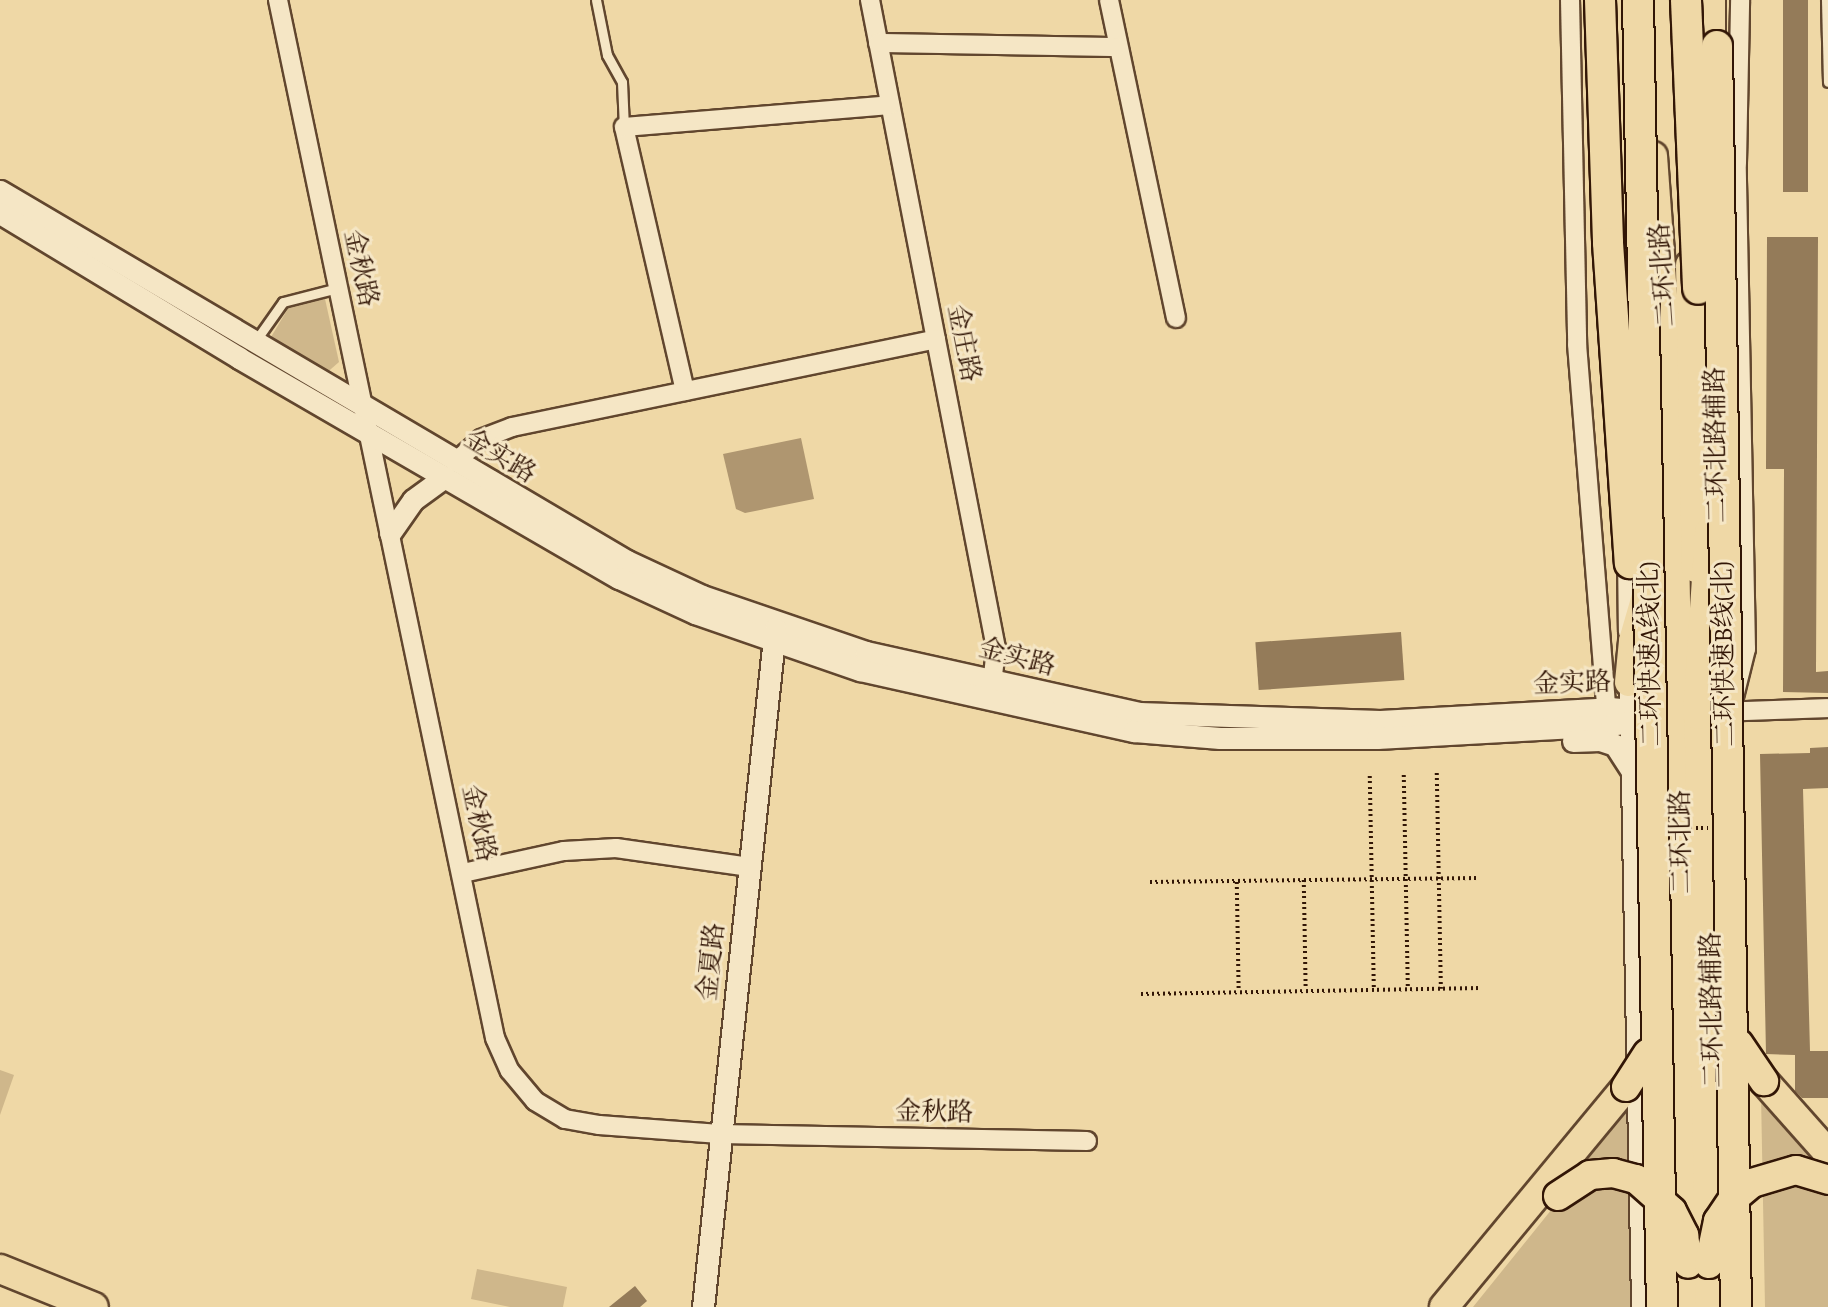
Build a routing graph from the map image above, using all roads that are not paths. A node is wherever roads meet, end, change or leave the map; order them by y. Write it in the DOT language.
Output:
graph roads {
  1 [pos="278,0"];
  2 [pos="597,0"];
  3 [pos="870,0"];
  4 [pos="1109,0"];
  5 [pos="1570,0"];
  6 [pos="1600,0"];
  7 [pos="1639,0"];
  8 [pos="1686,0"];
  9 [pos="1710,0"];
  10 [pos="1717,0"];
  11 [pos="1740,0"];
  12 [pos="1826,0"];
  13 [pos="878,43"];
  14 [pos="1116,47"];
  15 [pos="1828,82"];
  16 [pos="890,104"];
  17 [pos="624,127"];
  18 [pos="0,191"];
  19 [pos="0,213"];
  20 [pos="338,288"];
  21 [pos="1176,318"];
  22 [pos="936,339"];
  23 [pos="253,344"];
  24 [pos="685,391"];
  25 [pos="364,406"];
  26 [pos="366,430"];
  27 [pos="450,469"];
  28 [pos="1693,484"];
  29 [pos="390,533"];
  30 [pos="1710,557"];
  31 [pos="775,633"];
  32 [pos="992,688"];
  33 [pos="1629,704"];
  34 [pos="1733,704"];
  35 [pos="1606,708"];
  36 [pos="1828,708"];
  37 [pos="1688,714"];
  38 [pos="1439,735"];
  39 [pos="1726,740"];
  40 [pos="1631,770"];
  41 [pos="1661,839"];
  42 [pos="750,867"];
  43 [pos="463,873"];
  44 [pos="1692,937"];
  45 [pos="720,1134"];
  46 [pos="1087,1141"];
  47 [pos="1828,1153"];
  48 [pos="1828,1180"];
  49 [pos="1699,1264"];
  50 [pos="0,1269"];
  51 [pos="94,1307"];
  52 [pos="703,1307"];
  53 [pos="1444,1307"];
  54 [pos="1466,1307"];
  55 [pos="1641,1307"];
  56 [pos="1662,1307"];
  57 [pos="1689,1307"];
  58 [pos="1710,1307"];
  59 [pos="1736,1307"];
  60 [pos="1744,1307"];
  1 -- 20 [label="street, 金秋路"];
  2 -- 17 [label="lane"];
  3 -- 13 [label="street, 金庄路"];
  4 -- 14 [label="street"];
  5 -- 35 [label="street"];
  6 -- 41 [label="highway, bridge"];
  7 -- 28 [label="main road, 二环北路"];
  7 -- 33 [label="street"];
  7 -- 41 [label="highway, 二环快速A线(北), bridge"];
  8 -- 28 [label="main road, 二环北路"];
  8 -- 39 [label="highway, bridge"];
  9 -- 28 [label="highway"];
  10 -- 39 [label="highway, 二环快速B线(北), bridge"];
  11 -- 34 [label="street, 二环北路辅路"];
  12 -- 15 [label="lane"];
  13 -- 14 [label="street"];
  13 -- 16 [label="street, 金庄路"];
  14 -- 21 [label="street"];
  16 -- 17 [label="street"];
  16 -- 22 [label="street, 金庄路"];
  17 -- 24 [label="street"];
  18 -- 23 [label="street, 金实路"];
  19 -- 26 [label="street, 金实路"];
  20 -- 23 [label="lane"];
  20 -- 25 [label="street, 金秋路"];
  22 -- 24 [label="street"];
  22 -- 32 [label="street, 金庄路"];
  23 -- 25 [label="street, 金实路"];
  24 -- 27 [label="street"];
  25 -- 26 [label="street, 金秋路"];
  25 -- 27 [label="street, 金实路"];
  26 -- 27 [label="street, 金实路"];
  26 -- 29 [label="street, 金秋路"];
  27 -- 29 [label="street"];
  27 -- 31 [label="street, 金实路"];
  28 -- 30 [label="highway"];
  28 -- 33 [label="main road"];
  28 -- 37 [label="main road, 二环北路"];
  29 -- 43 [label="street, 金秋路"];
  30 -- 34 [label="main road"];
  30 -- 37 [label="highway"];
  31 -- 32 [label="street, 金实路"];
  31 -- 42 [label="street, 金夏路"];
  32 -- 35 [label="street, 金实路"];
  32 -- 38 [label="street, 金实路"];
  33 -- 35 [label="street, 金实路"];
  33 -- 37 [label="street, 金实路"];
  33 -- 38 [label="street, 金实路"];
  33 -- 40 [label="street"];
  34 -- 36 [label="street"];
  34 -- 37 [label="street"];
  34 -- 60 [label="street, 二环北路辅路"];
  37 -- 44 [label="main road, 二环北路"];
  38 -- 40 [label="street"];
  39 -- 59 [label="highway, 二环快速B线(北), bridge"];
  40 -- 55 [label="street"];
  41 -- 56 [label="highway, 二环快速A线(北), bridge"];
  42 -- 43 [label="street"];
  42 -- 45 [label="street, 金夏路"];
  43 -- 45 [label="street, 金秋路"];
  44 -- 47 [label="main road, bridge"];
  44 -- 49 [label="main road, 二环北路, bridge"];
  44 -- 53 [label="main road, bridge"];
  45 -- 46 [label="street, 金秋路"];
  45 -- 52 [label="street, 金夏路"];
  48 -- 49 [label="main road, bridge"];
  49 -- 54 [label="main road, bridge"];
  49 -- 57 [label="main road, 二环北路"];
  49 -- 58 [label="main road, 二环北路"];
  50 -- 51 [label="main road"];
}
